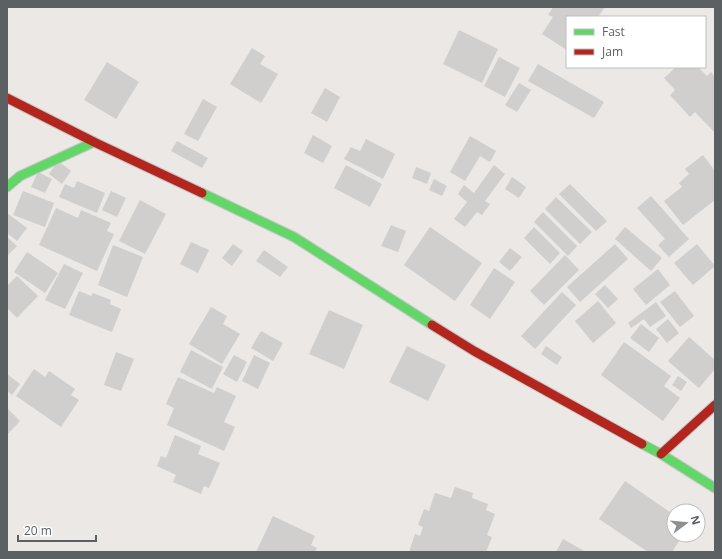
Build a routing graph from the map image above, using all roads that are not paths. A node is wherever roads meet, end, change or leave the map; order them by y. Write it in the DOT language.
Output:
graph roads {
  1 [pos="7,98"];
  2 [pos="94,142"];
  3 [pos="7,187"];
  4 [pos="715,405"];
  5 [pos="661,454"];
  6 [pos="715,488"];
  1 -- 2 [label="street"];
  2 -- 3 [label="street"];
  2 -- 5 [label="street"];
  4 -- 5 [label="street"];
  5 -- 6 [label="street"];
}
